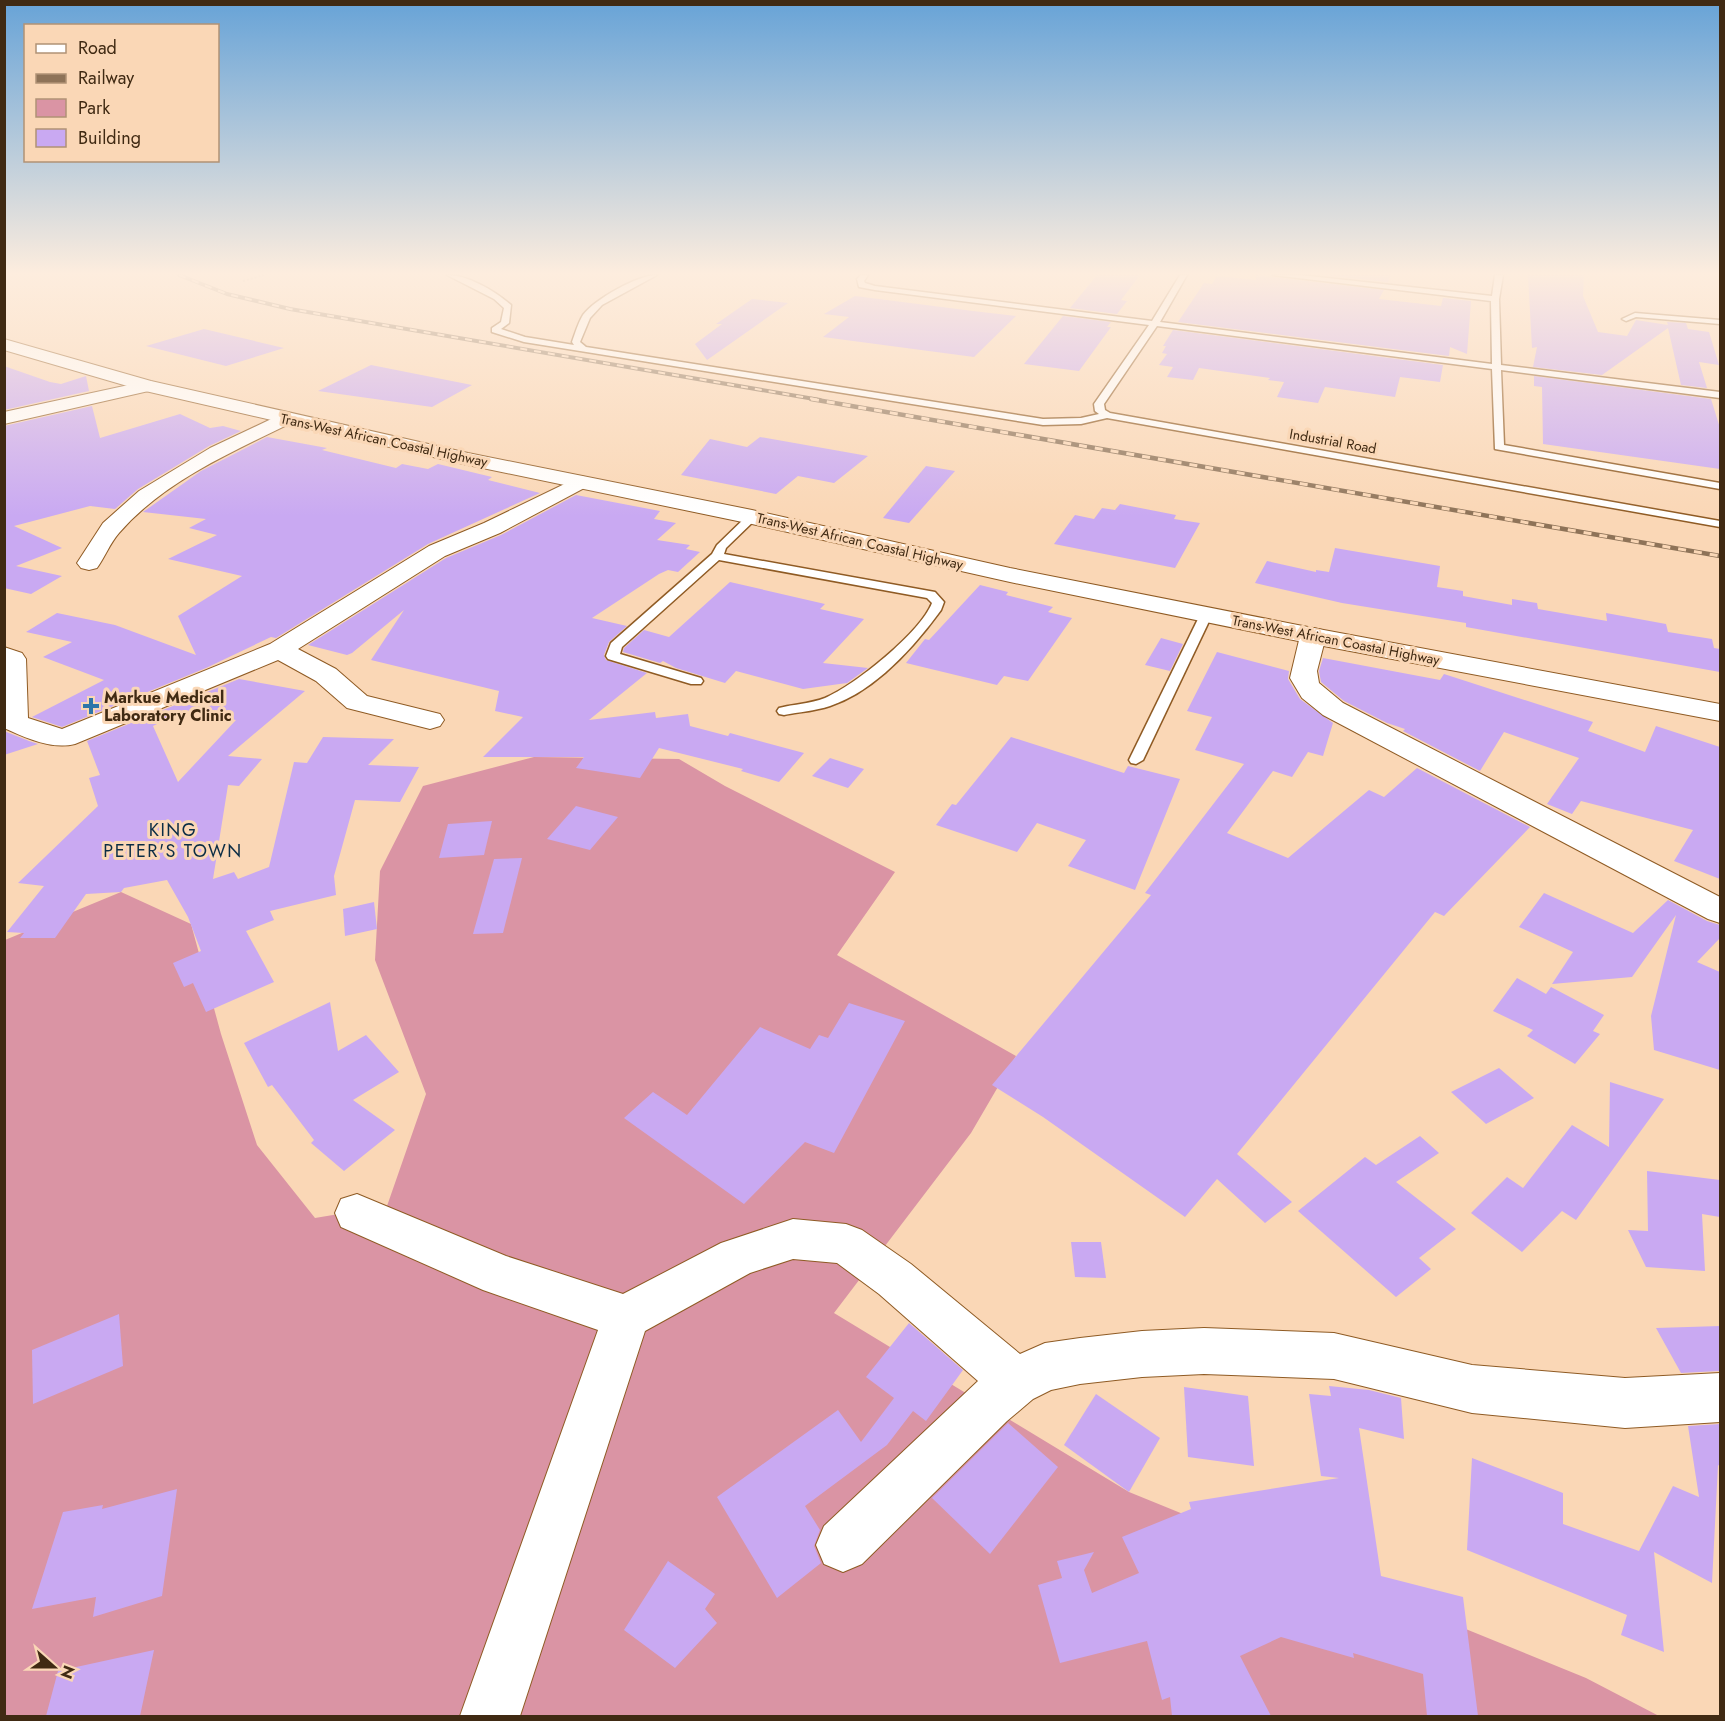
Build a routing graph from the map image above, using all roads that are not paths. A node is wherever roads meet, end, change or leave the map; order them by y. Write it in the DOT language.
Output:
graph roads {
  1 [pos="43,355"];
  2 [pos="623,355"];
  3 [pos="1133,355"];
  4 [pos="1405,355"];
  5 [pos="1496,355"];
  6 [pos="1496,367"];
  7 [pos="147,386"];
  8 [pos="1720,395"];
  9 [pos="1107,415"];
  10 [pos="4,418"];
  11 [pos="285,418"];
  12 [pos="580,482"];
  13 [pos="1720,486"];
  14 [pos="752,518"];
  15 [pos="1720,524"];
  16 [pos="717,556"];
  17 [pos="89,563"];
  18 [pos="1206,615"];
  19 [pos="1313,636"];
  20 [pos="279,650"];
  21 [pos="4,655"];
  22 [pos="696,681"];
  23 [pos="784,711"];
  24 [pos="1720,713"];
  25 [pos="430,720"];
  26 [pos="1136,760"];
  27 [pos="1720,911"];
  28 [pos="357,1213"];
  29 [pos="626,1317"];
  30 [pos="1016,1382"];
  31 [pos="1720,1398"];
  32 [pos="843,1545"];
  33 [pos="490,1716"];
  1 -- 7 [label="main road, Trans-West African Coastal Highway"];
  2 -- 9 [label="lane"];
  3 -- 9 [label="lane"];
  4 -- 6 [label="lane"];
  5 -- 6 [label="lane"];
  6 -- 8 [label="lane"];
  6 -- 13 [label="lane"];
  7 -- 10 [label="main road"];
  7 -- 11 [label="main road, Trans-West African Coastal Highway"];
  9 -- 15 [label="lane, Industrial Road"];
  11 -- 12 [label="main road, Trans-West African Coastal Highway"];
  11 -- 17 [label="main road"];
  12 -- 14 [label="main road, Trans-West African Coastal Highway"];
  12 -- 20 [label="main road"];
  14 -- 16 [label="lane"];
  14 -- 18 [label="main road, Trans-West African Coastal Highway"];
  16 -- 22 [label="lane"];
  16 -- 23 [label="lane"];
  18 -- 19 [label="main road, Trans-West African Coastal Highway"];
  18 -- 26 [label="lane"];
  19 -- 24 [label="main road, Trans-West African Coastal Highway"];
  19 -- 27 [label="main road"];
  20 -- 21 [label="main road"];
  20 -- 25 [label="main road"];
  28 -- 29 [label="main road"];
  29 -- 30 [label="main road"];
  29 -- 33 [label="main road"];
  30 -- 31 [label="main road"];
  30 -- 32 [label="main road"];
}
